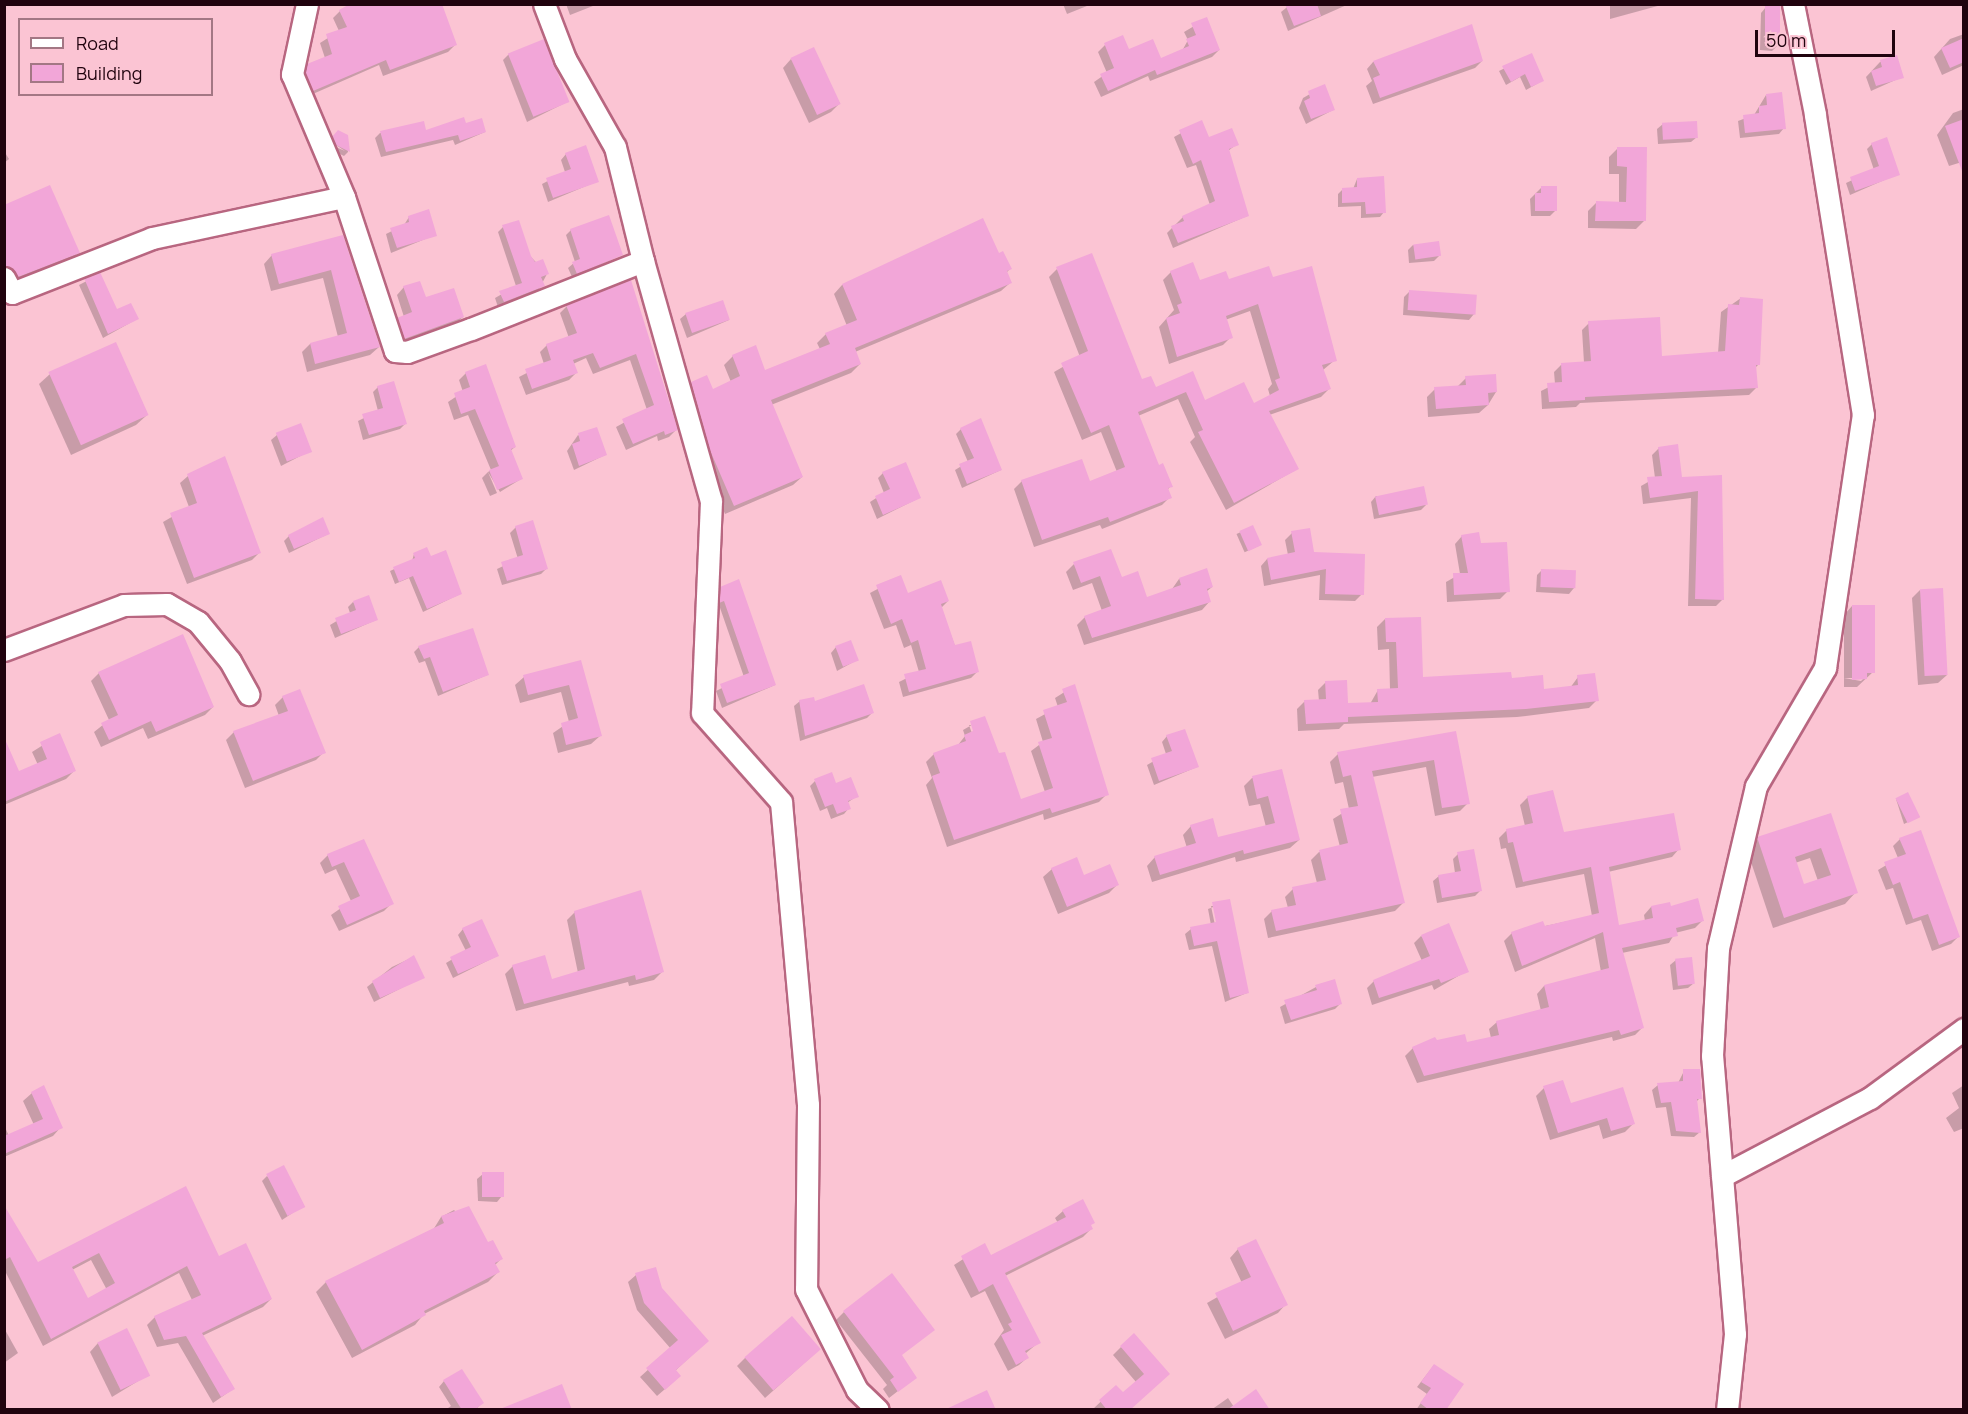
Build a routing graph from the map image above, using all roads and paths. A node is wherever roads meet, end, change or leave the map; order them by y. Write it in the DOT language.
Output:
graph roads {
  1 [pos="307,4"];
  2 [pos="544,4"];
  3 [pos="1793,4"];
  4 [pos="344,197"];
  5 [pos="643,261"];
  6 [pos="4,278"];
  7 [pos="4,650"];
  8 [pos="248,694"];
  9 [pos="1964,1029"];
  10 [pos="1722,1176"];
  11 [pos="878,1410"];
  12 [pos="1727,1410"];
  1 -- 4 [label="street"];
  2 -- 5 [label="street"];
  3 -- 10 [label="street"];
  4 -- 5 [label="street"];
  4 -- 6 [label="street"];
  5 -- 11 [label="street"];
  7 -- 8 [label="street"];
  9 -- 10 [label="street"];
  10 -- 12 [label="street"];
}
